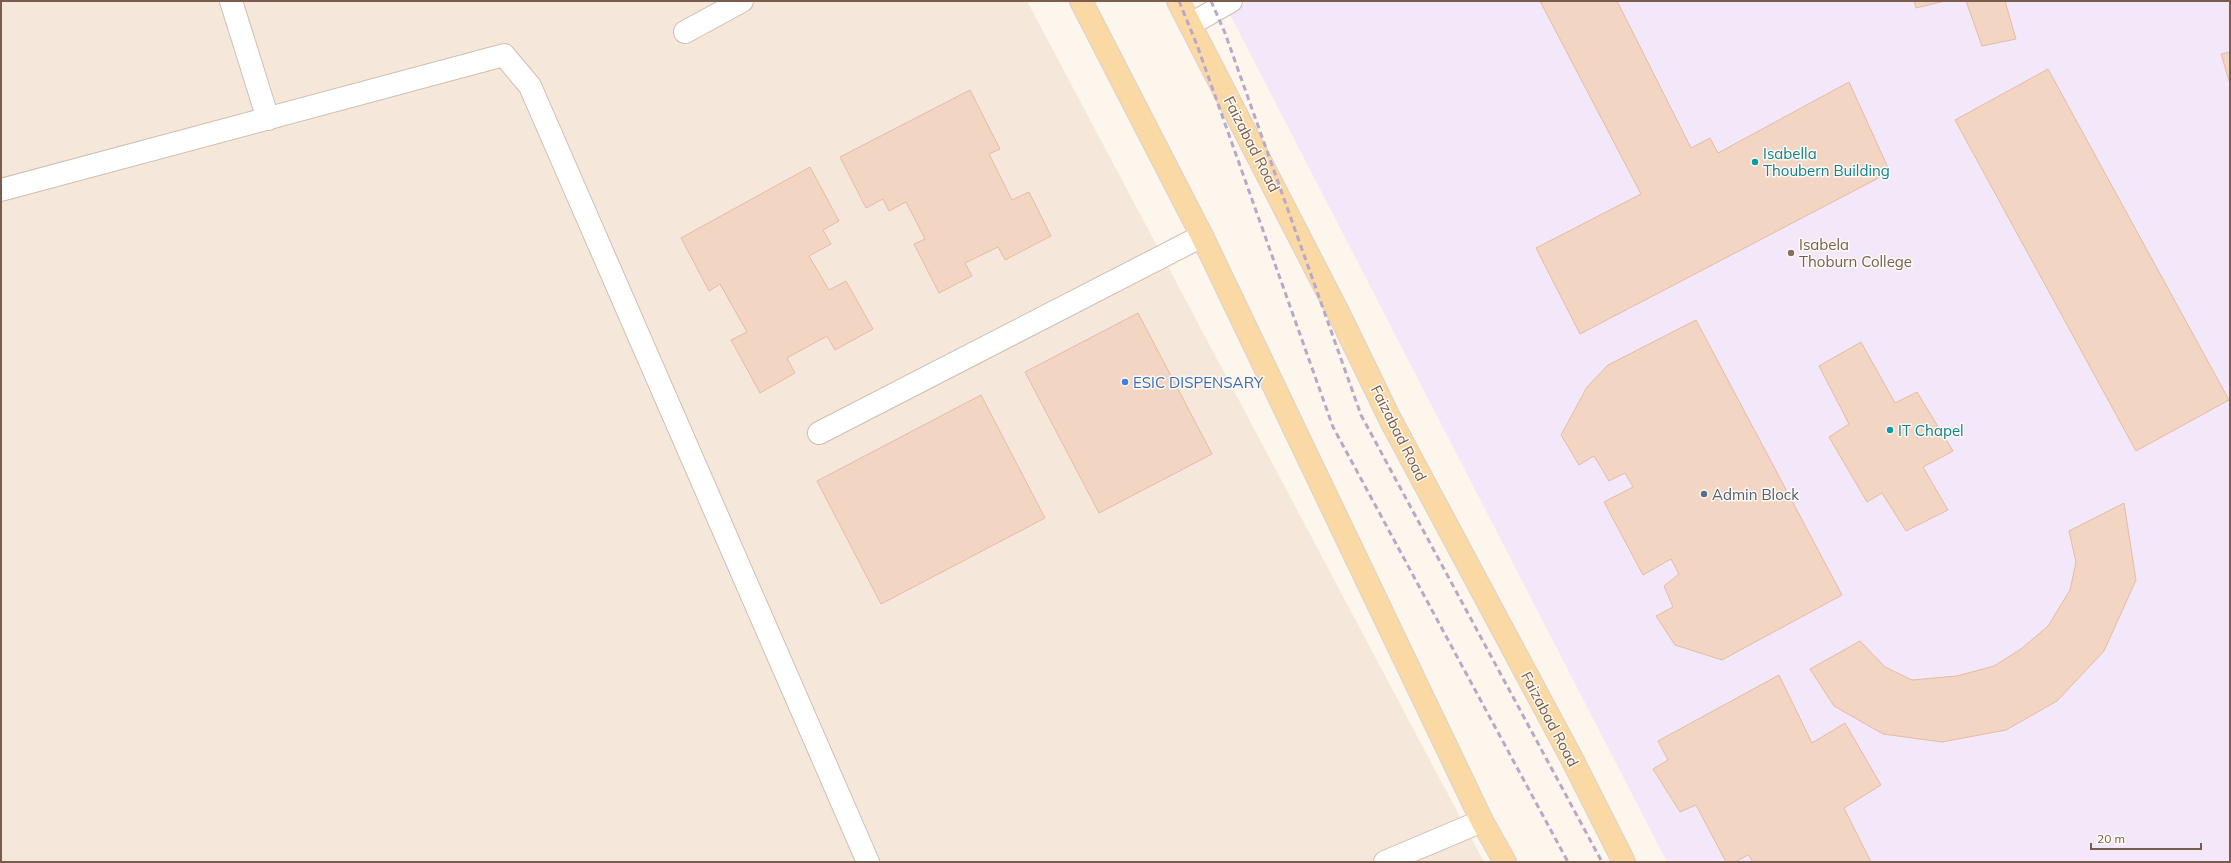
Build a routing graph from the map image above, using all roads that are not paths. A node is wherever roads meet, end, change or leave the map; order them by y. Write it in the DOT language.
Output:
graph roads {
  1 [pos="231,1"];
  2 [pos="742,1"];
  3 [pos="1081,1"];
  4 [pos="1178,1"];
  5 [pos="1231,1"];
  6 [pos="1191,24"];
  7 [pos="685,32"];
  8 [pos="268,119"];
  9 [pos="1,190"];
  10 [pos="1202,236"];
  11 [pos="819,433"];
  12 [pos="1482,821"];
  13 [pos="868,862"];
  14 [pos="1385,862"];
  15 [pos="1505,862"];
  16 [pos="1624,862"];
  1 -- 8 [label="street"];
  2 -- 7 [label="street"];
  3 -- 10 [label="main road"];
  4 -- 6 [label="main road, Faizabad Road"];
  5 -- 6 [label="street"];
  6 -- 16 [label="main road, Faizabad Road"];
  8 -- 9 [label="street"];
  8 -- 13 [label="street"];
  10 -- 11 [label="street"];
  10 -- 12 [label="main road"];
  12 -- 14 [label="street"];
  12 -- 15 [label="main road"];
}
